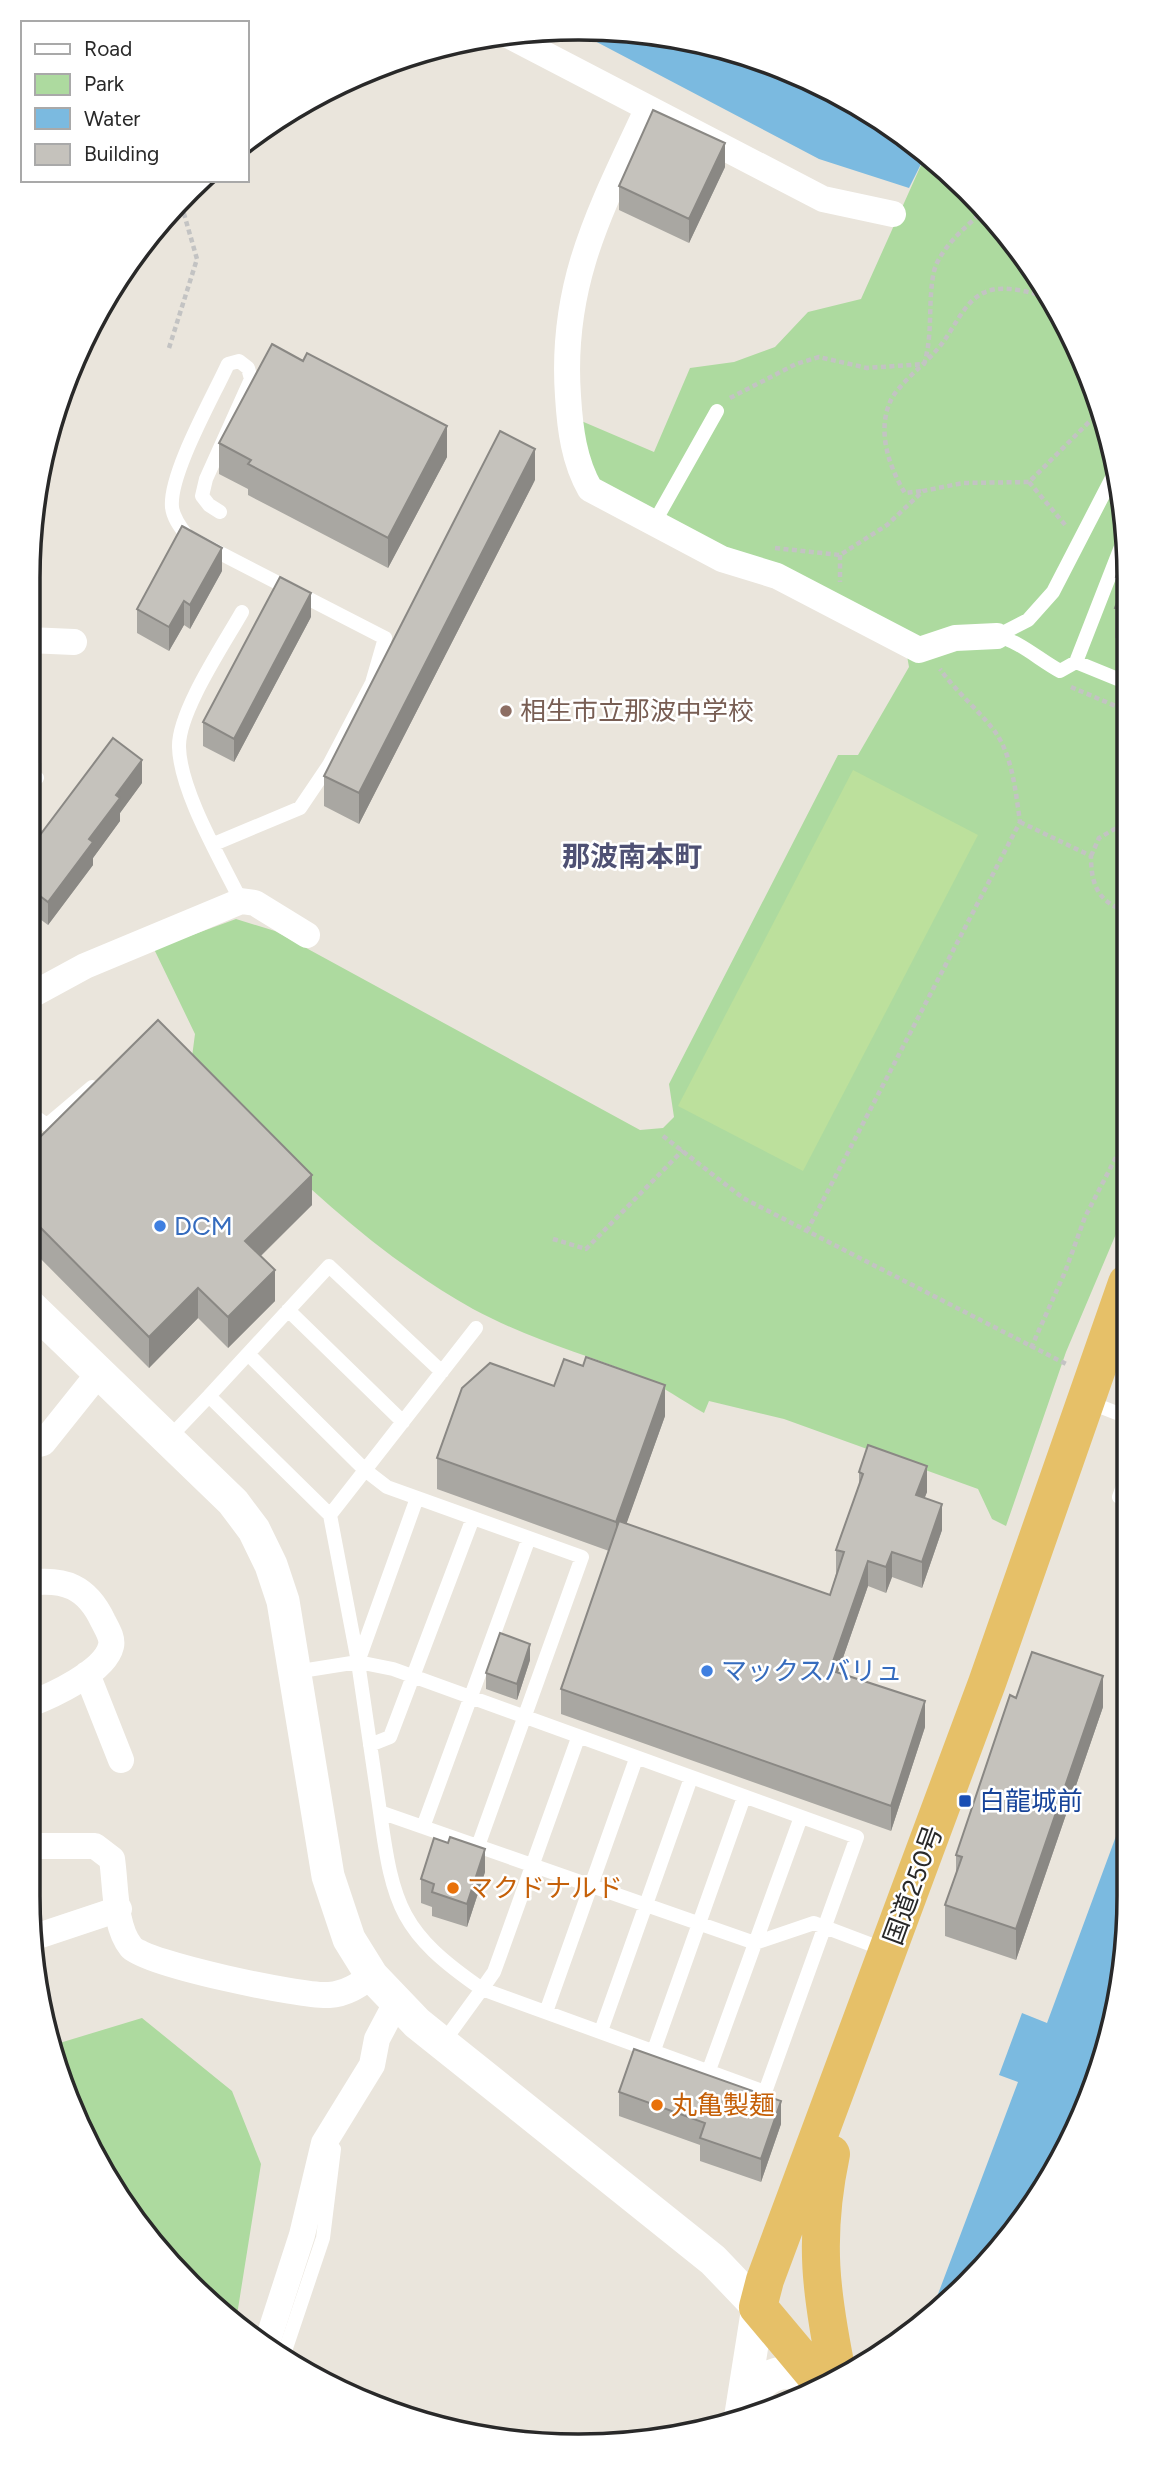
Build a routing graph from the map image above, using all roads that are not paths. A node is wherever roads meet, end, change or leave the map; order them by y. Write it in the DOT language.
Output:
graph roads {
  1 [pos="523,43"];
  2 [pos="647,110"];
  3 [pos="893,214"];
  4 [pos="717,411"];
  5 [pos="1108,483"];
  6 [pos="1105,487"];
  7 [pos="1109,488"];
  8 [pos="220,512"];
  9 [pos="654,523"];
  10 [pos="1116,559"];
  11 [pos="242,612"];
  12 [pos="997,636"];
  13 [pos="40,641"];
  14 [pos="74,642"];
  15 [pos="1076,662"];
  16 [pos="1117,679"];
  17 [pos="214,844"];
  18 [pos="241,901"];
  19 [pos="307,935"];
  20 [pos="40,984"];
  21 [pos="102,1078"];
  22 [pos="40,1120"];
  23 [pos="1117,1303"];
  24 [pos="288,1311"];
  25 [pos="40,1316"];
  26 [pos="476,1328"];
  27 [pos="248,1354"];
  28 [pos="442,1372"];
  29 [pos="99,1373"];
  30 [pos="1078,1383"];
  31 [pos="209,1396"];
  32 [pos="1117,1410"];
  33 [pos="403,1422"];
  34 [pos="168,1438"];
  35 [pos="40,1444"];
  36 [pos="365,1470"];
  37 [pos="418,1498"];
  38 [pos="330,1515"];
  39 [pos="473,1518"];
  40 [pos="528,1538"];
  41 [pos="40,1581"];
  42 [pos="358,1662"];
  43 [pos="295,1672"];
  44 [pos="87,1674"];
  45 [pos="414,1677"];
  46 [pos="471,1699"];
  47 [pos="40,1700"];
  48 [pos="525,1720"];
  49 [pos="578,1738"];
  50 [pos="370,1745"];
  51 [pos="636,1759"];
  52 [pos="121,1760"];
  53 [pos="691,1778"];
  54 [pos="744,1797"];
  55 [pos="380,1812"];
  56 [pos="801,1817"];
  57 [pos="423,1827"];
  58 [pos="40,1846"];
  59 [pos="478,1846"];
  60 [pos="534,1866"];
  61 [pos="589,1885"];
  62 [pos="645,1905"];
  63 [pos="119,1909"];
  64 [pos="699,1924"];
  65 [pos="826,1927"];
  66 [pos="41,1935"];
  67 [pos="755,1943"];
  68 [pos="889,1951"];
  69 [pos="372,1976"];
  70 [pos="482,1989"];
  71 [pos="396,2003"];
  72 [pos="545,2012"];
  73 [pos="601,2031"];
  74 [pos="442,2044"];
  75 [pos="654,2050"];
  76 [pos="709,2070"];
  77 [pos="844,2073"];
  78 [pos="356,2092"];
  79 [pos="758,2307"];
  80 [pos="269,2336"];
  81 [pos="285,2347"];
  82 [pos="826,2373"];
  83 [pos="821,2376"];
  84 [pos="817,2378"];
  85 [pos="744,2407"];
  86 [pos="742,2408"];
  1 -- 2 [label="street"];
  2 -- 3 [label="street"];
  2 -- 9 [label="street"];
  4 -- 9 [label="lane"];
  5 -- 6 [label="lane"];
  6 -- 7 [label="lane"];
  6 -- 12 [label="lane"];
  8 -- 17 [label="lane"];
  9 -- 12 [label="street"];
  10 -- 15 [label="lane"];
  11 -- 17 [label="lane"];
  12 -- 15 [label="lane"];
  13 -- 14 [label="street"];
  15 -- 16 [label="lane"];
  17 -- 18 [label="lane"];
  18 -- 19 [label="street"];
  18 -- 20 [label="street"];
  21 -- 22 [label="lane"];
  23 -- 30 [label="highway, 国道250号"];
  24 -- 27 [label="lane"];
  24 -- 28 [label="lane"];
  24 -- 33 [label="lane"];
  25 -- 29 [label="street"];
  26 -- 28 [label="lane"];
  27 -- 31 [label="lane"];
  27 -- 36 [label="lane"];
  28 -- 33 [label="lane"];
  29 -- 34 [label="street"];
  29 -- 35 [label="street"];
  30 -- 32 [label="lane"];
  30 -- 68 [label="highway, 国道250号"];
  31 -- 34 [label="lane"];
  31 -- 38 [label="lane"];
  33 -- 36 [label="lane"];
  34 -- 43 [label="street"];
  36 -- 37 [label="lane"];
  36 -- 38 [label="lane"];
  37 -- 39 [label="lane"];
  37 -- 42 [label="lane"];
  38 -- 42 [label="lane"];
  39 -- 40 [label="lane"];
  39 -- 45 [label="lane"];
  40 -- 46 [label="lane"];
  40 -- 48 [label="lane"];
  41 -- 44 [label="street"];
  42 -- 43 [label="lane"];
  42 -- 45 [label="lane"];
  42 -- 50 [label="lane"];
  43 -- 69 [label="street"];
  44 -- 47 [label="street"];
  44 -- 52 [label="street"];
  45 -- 46 [label="lane"];
  45 -- 50 [label="lane"];
  46 -- 48 [label="lane"];
  46 -- 57 [label="lane"];
  48 -- 49 [label="lane"];
  48 -- 59 [label="lane"];
  49 -- 51 [label="lane"];
  49 -- 60 [label="lane"];
  50 -- 55 [label="lane"];
  51 -- 53 [label="lane"];
  51 -- 61 [label="lane"];
  53 -- 54 [label="lane"];
  53 -- 62 [label="lane"];
  54 -- 56 [label="lane"];
  54 -- 64 [label="lane"];
  55 -- 57 [label="lane"];
  55 -- 70 [label="lane"];
  56 -- 65 [label="lane"];
  56 -- 67 [label="lane"];
  57 -- 59 [label="lane"];
  58 -- 63 [label="street"];
  59 -- 60 [label="lane"];
  60 -- 61 [label="lane"];
  60 -- 70 [label="lane"];
  61 -- 62 [label="lane"];
  61 -- 72 [label="lane"];
  62 -- 64 [label="lane"];
  62 -- 73 [label="lane"];
  63 -- 66 [label="street"];
  63 -- 69 [label="street"];
  64 -- 67 [label="lane"];
  64 -- 75 [label="lane"];
  65 -- 67 [label="lane"];
  65 -- 68 [label="lane"];
  65 -- 76 [label="lane"];
  67 -- 76 [label="lane"];
  68 -- 77 [label="highway, 国道250号"];
  69 -- 71 [label="street"];
  70 -- 72 [label="lane"];
  70 -- 74 [label="lane"];
  71 -- 74 [label="street"];
  71 -- 78 [label="street"];
  72 -- 73 [label="lane"];
  73 -- 75 [label="lane"];
  74 -- 79 [label="street"];
  75 -- 76 [label="lane"];
  77 -- 79 [label="highway, 国道250号"];
  77 -- 82 [label="highway"];
  78 -- 80 [label="street"];
  78 -- 81 [label="lane"];
  79 -- 83 [label="highway"];
  79 -- 86 [label="street"];
  84 -- 85 [label="street"];
}
